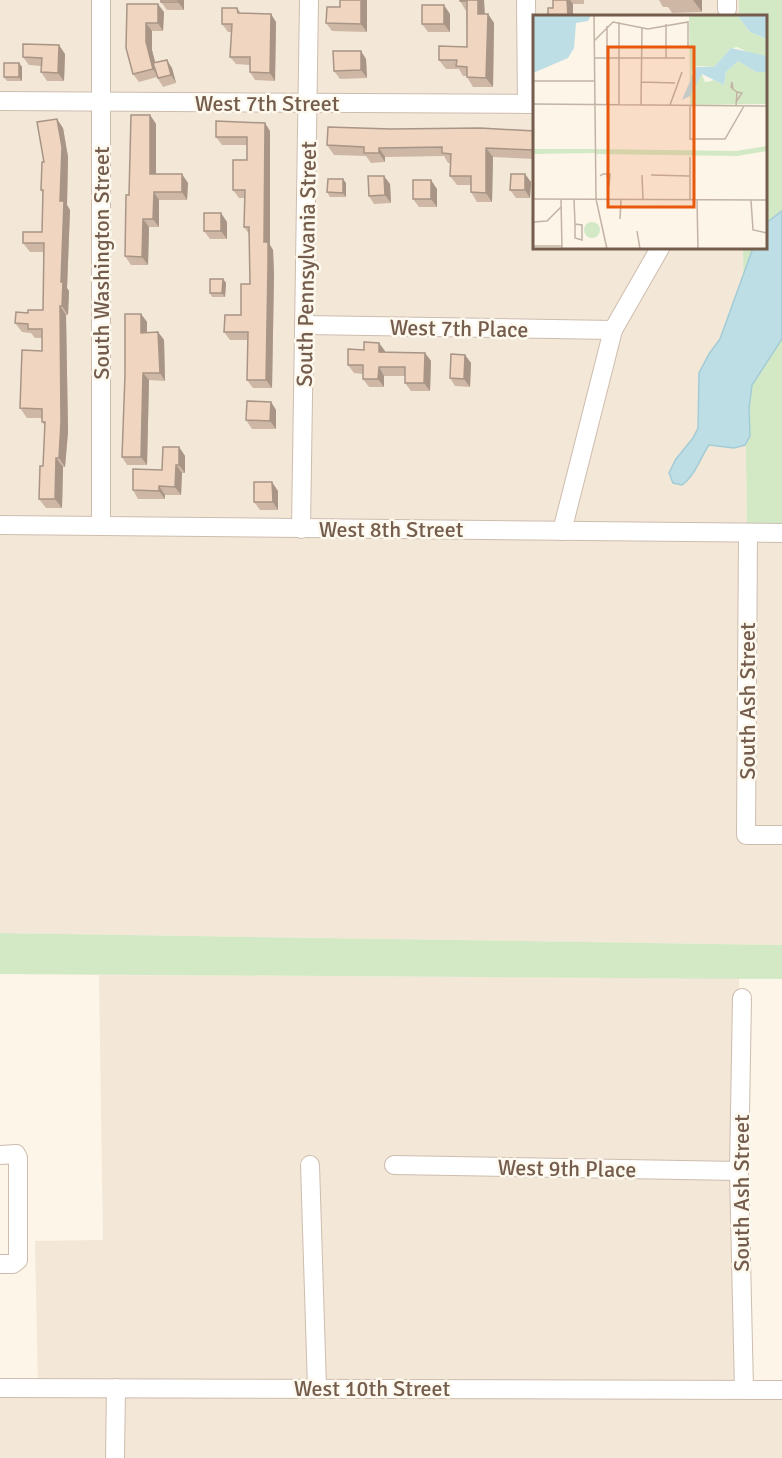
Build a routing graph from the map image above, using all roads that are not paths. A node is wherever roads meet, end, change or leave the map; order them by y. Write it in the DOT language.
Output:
graph roads {
  1 [pos="101,0"];
  2 [pos="309,0"];
  3 [pos="526,0"];
  4 [pos="0,101"];
  5 [pos="101,102"];
  6 [pos="308,103"];
  7 [pos="531,104"];
  8 [pos="659,249"];
  9 [pos="305,325"];
  10 [pos="613,330"];
  11 [pos="0,525"];
  12 [pos="101,526"];
  13 [pos="301,529"];
  14 [pos="562,531"];
  15 [pos="748,532"];
  16 [pos="782,533"];
  17 [pos="782,835"];
  18 [pos="742,998"];
  19 [pos="0,1155"];
  20 [pos="310,1165"];
  21 [pos="394,1165"];
  22 [pos="739,1171"];
  23 [pos="0,1264"];
  24 [pos="0,1388"];
  25 [pos="116,1388"];
  26 [pos="317,1388"];
  27 [pos="744,1389"];
  28 [pos="782,1390"];
  29 [pos="115,1458"];
  1 -- 5 [label="street, South Washington Street"];
  2 -- 6 [label="street, South Pennsylvania Street"];
  3 -- 7 [label="street"];
  4 -- 5 [label="street, West 7th Street"];
  5 -- 6 [label="street, West 7th Street"];
  5 -- 12 [label="street, South Washington Street"];
  6 -- 7 [label="street, West 7th Street"];
  6 -- 9 [label="street, South Pennsylvania Street"];
  8 -- 10 [label="street"];
  9 -- 10 [label="street, West 7th Place"];
  9 -- 13 [label="street, South Pennsylvania Street"];
  10 -- 14 [label="street"];
  11 -- 12 [label="street, West 8th Street"];
  12 -- 13 [label="street, West 8th Street"];
  13 -- 14 [label="street, West 8th Street"];
  14 -- 15 [label="street, West 8th Street"];
  15 -- 16 [label="street, West 8th Street"];
  15 -- 17 [label="street, South Ash Street"];
  18 -- 22 [label="street, South Ash Street"];
  19 -- 23 [label="street"];
  20 -- 26 [label="street"];
  21 -- 22 [label="street, West 9th Place"];
  22 -- 27 [label="street, South Ash Street"];
  24 -- 25 [label="street, West 10th Street"];
  25 -- 26 [label="street, West 10th Street"];
  25 -- 29 [label="street"];
  26 -- 27 [label="street, West 10th Street"];
  27 -- 28 [label="street, West 10th Street"];
}
